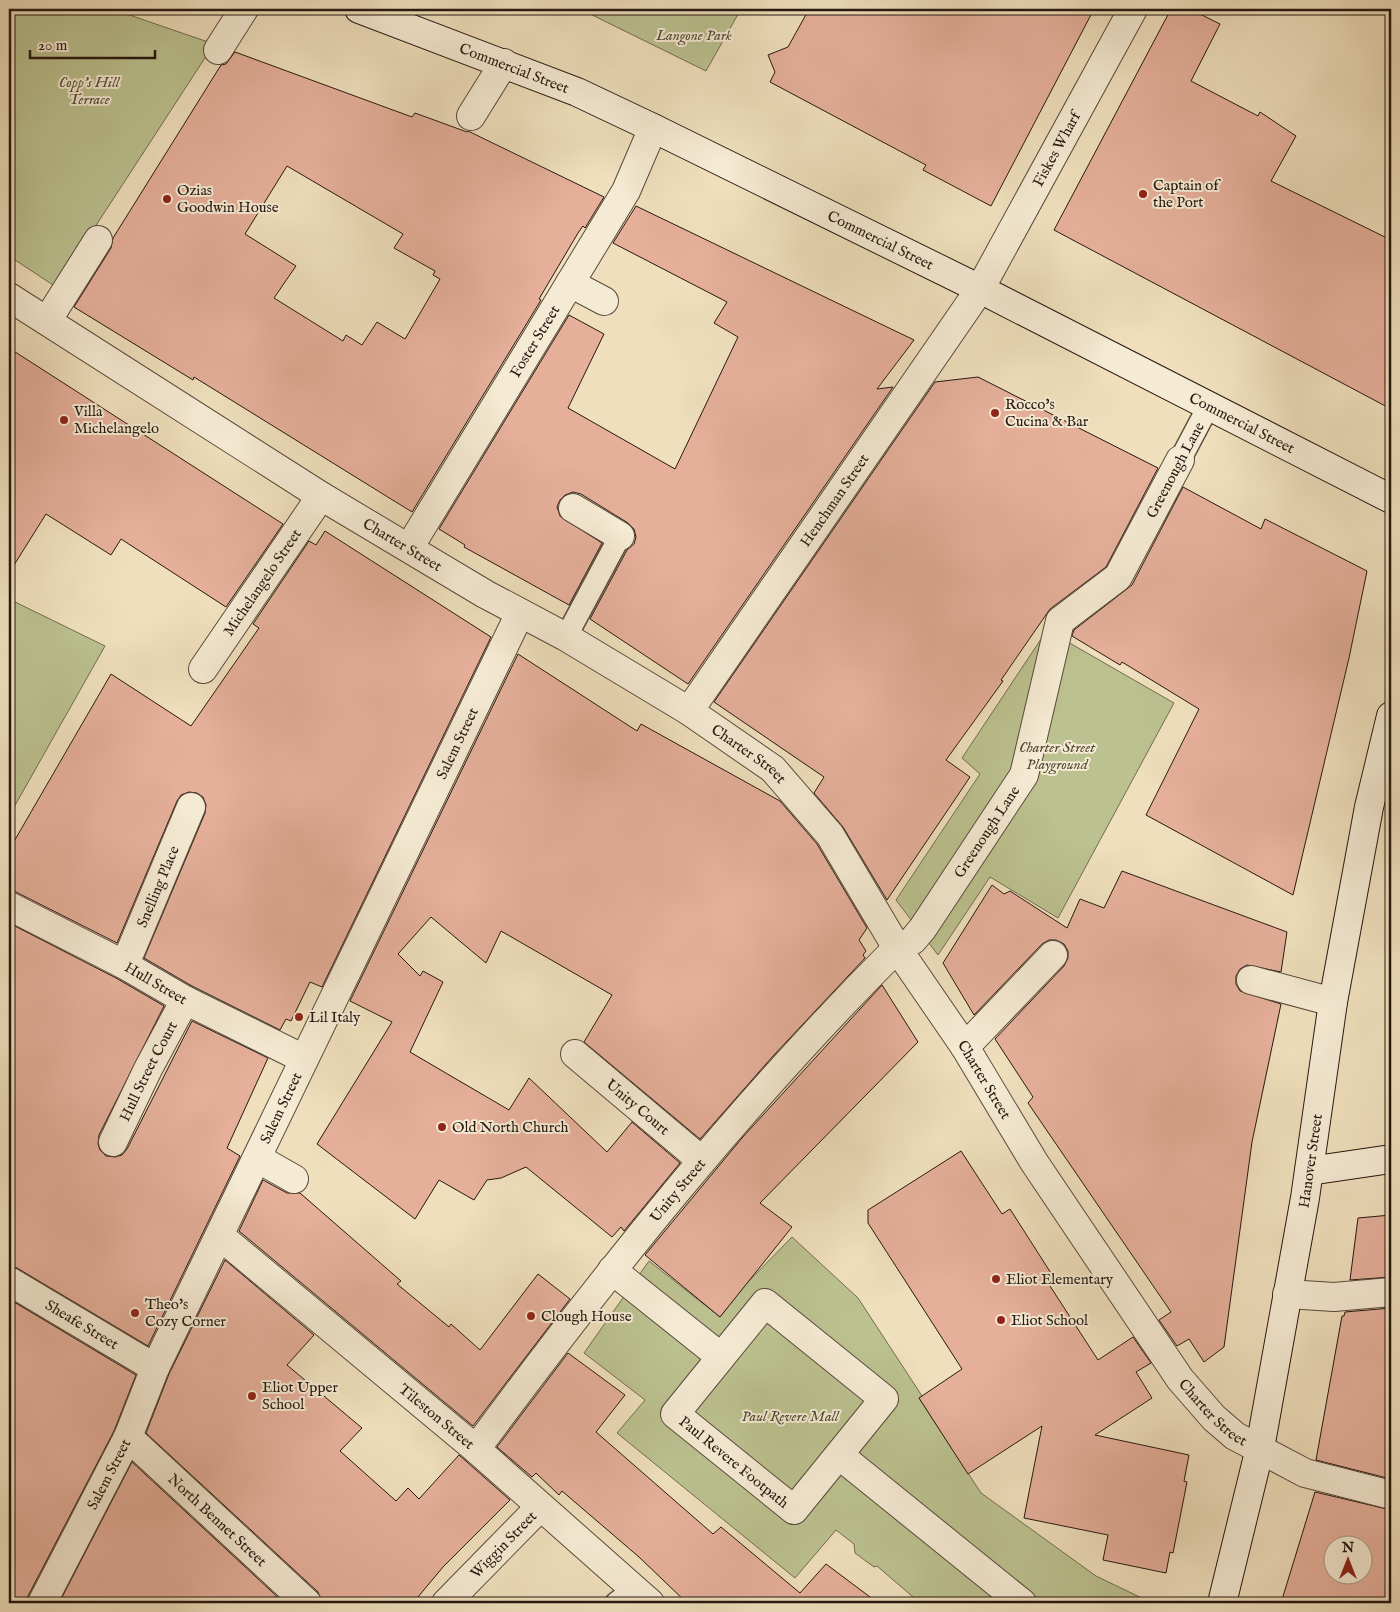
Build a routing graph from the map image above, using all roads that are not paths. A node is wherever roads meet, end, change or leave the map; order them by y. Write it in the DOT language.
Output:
graph roads {
  1 [pos="244,9"];
  2 [pos="359,9"];
  3 [pos="1133,9"];
  4 [pos="218,50"];
  5 [pos="504,63"];
  6 [pos="471,116"];
  7 [pos="653,128"];
  8 [pos="98,240"];
  9 [pos="570,283"];
  10 [pos="980,289"];
  11 [pos="9,297"];
  12 [pos="604,301"];
  13 [pos="47,321"];
  14 [pos="1208,407"];
  15 [pos="1180,460"];
  16 [pos="321,496"];
  17 [pos="1391,499"];
  18 [pos="573,508"];
  19 [pos="620,536"];
  20 [pos="409,548"];
  21 [pos="520,613"];
  22 [pos="566,637"];
  23 [pos="203,669"];
  24 [pos="689,711"];
  25 [pos="1391,716"];
  26 [pos="191,807"];
  27 [pos="9,906"];
  28 [pos="905,944"];
  29 [pos="1053,955"];
  30 [pos="122,964"];
  31 [pos="1251,980"];
  32 [pos="185,1000"];
  33 [pos="1333,1002"];
  34 [pos="966,1048"];
  35 [pos="575,1054"];
  36 [pos="304,1059"];
  37 [pos="113,1142"];
  38 [pos="257,1158"];
  39 [pos="1391,1159"];
  40 [pos="701,1160"];
  41 [pos="1310,1171"];
  42 [pos="294,1179"];
  43 [pos="220,1236"];
  44 [pos="612,1270"];
  45 [pos="9,1281"];
  46 [pos="1391,1292"];
  47 [pos="1287,1294"];
  48 [pos="721,1357"];
  49 [pos="155,1368"];
  50 [pos="128,1436"];
  51 [pos="1260,1448"];
  52 [pos="476,1449"];
  53 [pos="839,1454"];
  54 [pos="1391,1495"];
  55 [pos="540,1507"];
  56 [pos="630,1601"];
  57 [pos="42,1603"];
  58 [pos="307,1603"];
  59 [pos="446,1603"];
  60 [pos="1022,1603"];
  61 [pos="1222,1603"];
  1 -- 4 [label="street"];
  2 -- 5 [label="street, Commercial Street"];
  3 -- 10 [label="street, Fiskes Wharf"];
  5 -- 6 [label="street"];
  5 -- 7 [label="street, Commercial Street"];
  7 -- 9 [label="street, Foster Street"];
  7 -- 10 [label="street, Commercial Street"];
  8 -- 13 [label="street"];
  9 -- 12 [label="street"];
  9 -- 20 [label="street, Foster Street"];
  10 -- 14 [label="street, Commercial Street"];
  10 -- 24 [label="street, Henchman Street"];
  11 -- 13 [label="street, Charter Street"];
  13 -- 16 [label="street, Charter Street"];
  14 -- 15 [label="lane, Greenough Lane"];
  14 -- 17 [label="street, Commercial Street"];
  15 -- 28 [label="street, Greenough Lane"];
  16 -- 20 [label="street, Charter Street"];
  16 -- 23 [label="street, Michelangelo Street"];
  18 -- 19 [label="street"];
  19 -- 22 [label="lane"];
  20 -- 21 [label="street, Charter Street"];
  21 -- 22 [label="street, Charter Street"];
  21 -- 36 [label="street, Salem Street"];
  22 -- 24 [label="street, Charter Street"];
  24 -- 28 [label="street, Charter Street"];
  25 -- 33 [label="street, Hanover Street"];
  26 -- 30 [label="street, Snelling Place"];
  27 -- 30 [label="street, Hull Street"];
  28 -- 34 [label="street, Charter Street"];
  28 -- 40 [label="street, Unity Street"];
  29 -- 34 [label="street"];
  30 -- 32 [label="street, Hull Street"];
  31 -- 33 [label="street"];
  32 -- 36 [label="street, Hull Street"];
  32 -- 37 [label="street, Hull Street Court"];
  33 -- 41 [label="street, Hanover Street"];
  34 -- 51 [label="street, Charter Street"];
  35 -- 40 [label="street, Unity Court"];
  36 -- 38 [label="street, Salem Street"];
  38 -- 42 [label="street"];
  38 -- 43 [label="street, Salem Street"];
  39 -- 41 [label="street"];
  40 -- 44 [label="street, Unity Street"];
  41 -- 47 [label="street, Hanover Street"];
  43 -- 49 [label="street, Salem Street"];
  43 -- 52 [label="street, Tileston Street"];
  44 -- 48 [label="street"];
  44 -- 52 [label="street, Unity Street"];
  45 -- 49 [label="street, Sheafe Street"];
  46 -- 47 [label="street"];
  47 -- 51 [label="street, Hanover Street"];
  48 -- 53 [label="street, Paul Revere Footpath"];
  48 -- 53 [label="street, Paul Revere Footpath"];
  49 -- 50 [label="street, Salem Street"];
  50 -- 57 [label="street, Salem Street"];
  50 -- 58 [label="street, North Bennet Street"];
  51 -- 54 [label="street, Charter Street"];
  51 -- 61 [label="street, Hanover Street"];
  52 -- 55 [label="street, Tileston Street"];
  53 -- 60 [label="street"];
  55 -- 56 [label="street, Tileston Street"];
  55 -- 59 [label="street, Wiggin Street"];
}
